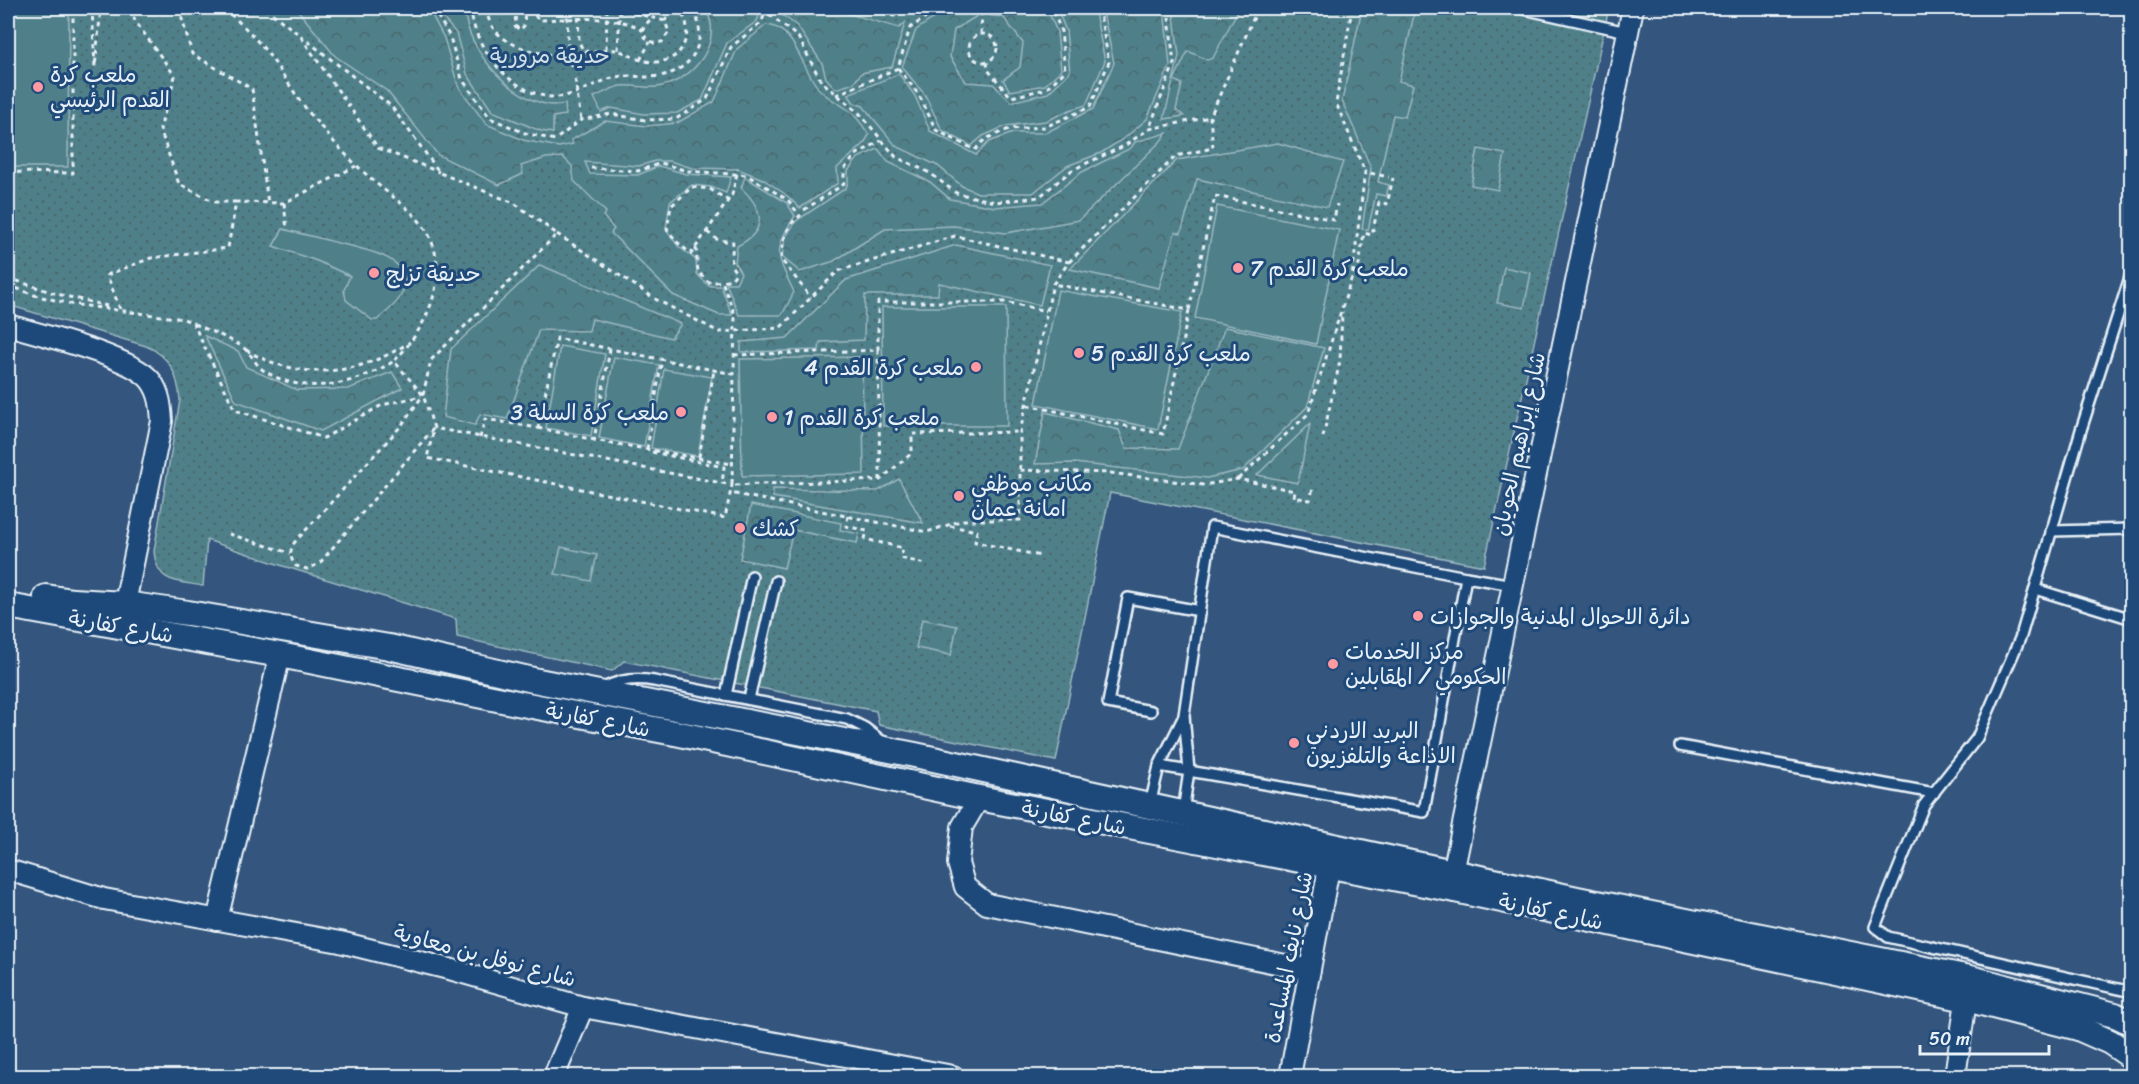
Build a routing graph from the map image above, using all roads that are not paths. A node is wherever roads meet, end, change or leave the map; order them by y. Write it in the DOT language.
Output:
graph roads {
  1 [pos="1519,8"];
  2 [pos="1633,8"];
  3 [pos="1627,32"];
  4 [pos="2132,271"];
  5 [pos="8,325"];
  6 [pos="2132,530"];
  7 [pos="2051,531"];
  8 [pos="752,576"];
  9 [pos="1466,577"];
  10 [pos="776,581"];
  11 [pos="1513,585"];
  12 [pos="2035,589"];
  13 [pos="8,591"];
  14 [pos="8,606"];
  15 [pos="1200,611"];
  16 [pos="123,615"];
  17 [pos="2132,619"];
  18 [pos="280,655"];
  19 [pos="596,692"];
  20 [pos="726,695"];
  21 [pos="749,699"];
  22 [pos="1151,711"];
  23 [pos="1184,716"];
  24 [pos="1680,746"];
  25 [pos="891,750"];
  26 [pos="1159,766"];
  27 [pos="1188,771"];
  28 [pos="1934,793"];
  29 [pos="979,798"];
  30 [pos="1149,807"];
  31 [pos="1183,814"];
  32 [pos="1332,856"];
  33 [pos="8,870"];
  34 [pos="1451,881"];
  35 [pos="217,920"];
  36 [pos="1310,970"];
  37 [pos="1968,989"];
  38 [pos="2132,992"];
  39 [pos="583,1007"];
  40 [pos="2132,1023"];
  41 [pos="2132,1057"];
  42 [pos="860,1069"];
  43 [pos="554,1077"];
  44 [pos="953,1077"];
  45 [pos="1290,1077"];
  46 [pos="1955,1077"];
  1 -- 3 [label="lane"];
  2 -- 3 [label="street, شارع إبراهيم الحويان"];
  3 -- 11 [label="street, شارع إبراهيم الحويان"];
  4 -- 7 [label="lane"];
  5 -- 16 [label="street"];
  6 -- 7 [label="lane"];
  7 -- 12 [label="lane"];
  8 -- 20 [label="lane"];
  9 -- 11 [label="lane"];
  9 -- 15 [label="lane"];
  9 -- 27 [label="lane"];
  10 -- 21 [label="lane"];
  11 -- 34 [label="street, شارع إبراهيم الحويان"];
  12 -- 17 [label="lane"];
  12 -- 28 [label="lane"];
  13 -- 16 [label="street, شارع كفارنة"];
  14 -- 16 [label="street, شارع كفارنة"];
  15 -- 22 [label="lane"];
  15 -- 23 [label="lane"];
  16 -- 18 [label="street, شارع كفارنة"];
  16 -- 19 [label="street, شارع كفارنة"];
  18 -- 29 [label="street, شارع كفارنة"];
  18 -- 35 [label="street"];
  19 -- 20 [label="lane"];
  19 -- 25 [label="street, شارع كفارنة"];
  20 -- 21 [label="lane"];
  21 -- 25 [label="lane"];
  23 -- 26 [label="lane"];
  23 -- 27 [label="lane"];
  24 -- 28 [label="lane"];
  25 -- 30 [label="street, شارع كفارنة"];
  26 -- 27 [label="lane"];
  26 -- 30 [label="lane"];
  27 -- 31 [label="lane"];
  28 -- 38 [label="lane"];
  29 -- 32 [label="street, شارع كفارنة"];
  29 -- 36 [label="street"];
  30 -- 31 [label="street, شارع كفارنة"];
  31 -- 32 [label="street, شارع كفارنة"];
  32 -- 34 [label="street, شارع كفارنة"];
  32 -- 36 [label="street, شارع نايف المساعدة"];
  33 -- 35 [label="street, شارع نوفل بن معاوية"];
  34 -- 37 [label="street, شارع كفارنة"];
  35 -- 39 [label="street, شارع نوفل بن معاوية"];
  36 -- 45 [label="street, شارع نايف المساعدة"];
  37 -- 40 [label="street, شارع كفارنة"];
  37 -- 41 [label="street, شارع كفارنة"];
  37 -- 46 [label="street"];
  39 -- 42 [label="street, شارع نوفل بن معاوية"];
  39 -- 43 [label="street"];
  42 -- 44 [label="street, شارع نوفل بن معاوية"];
}
